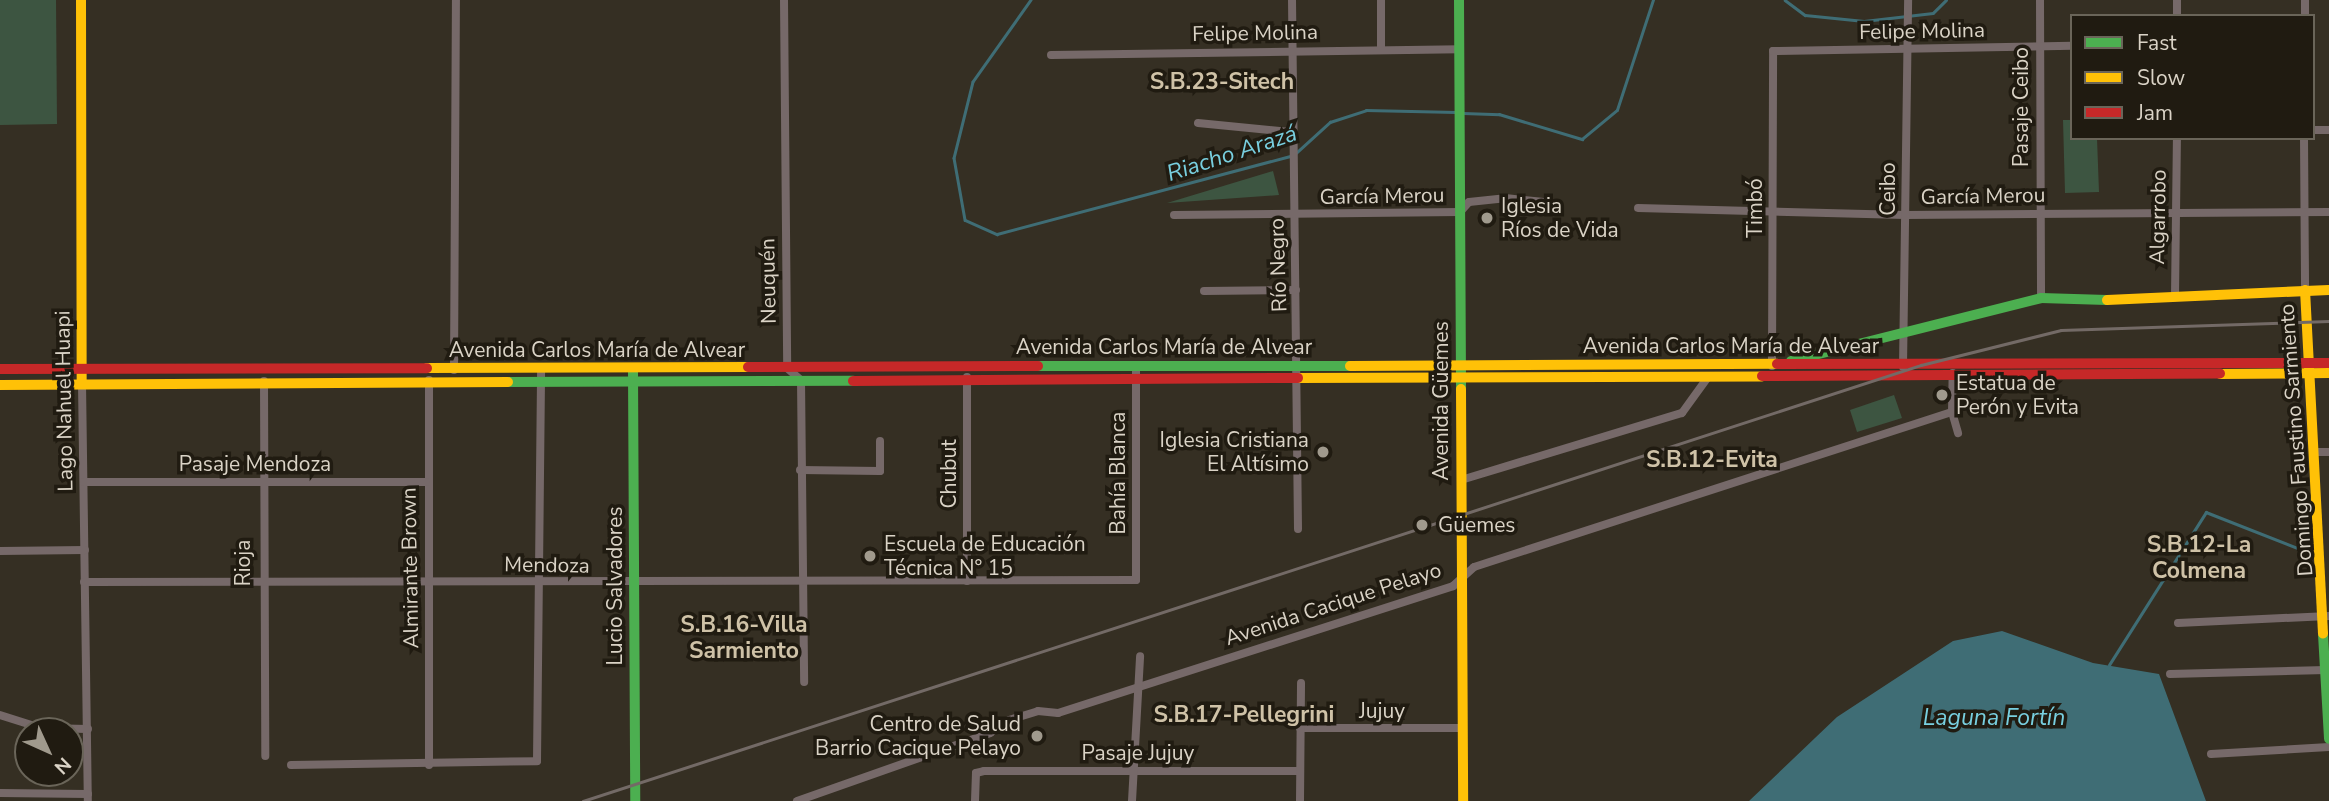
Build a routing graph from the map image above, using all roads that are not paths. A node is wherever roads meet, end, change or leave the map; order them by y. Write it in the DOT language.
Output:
graph roads {
  1 [pos="81,0"];
  2 [pos="456,0"];
  3 [pos="784,0"];
  4 [pos="1292,0"];
  5 [pos="1381,0"];
  6 [pos="1459,0"];
  7 [pos="2040,0"];
  8 [pos="1907,3"];
  9 [pos="2070,46"];
  10 [pos="2039,47"];
  11 [pos="1381,48"];
  12 [pos="1906,48"];
  13 [pos="1291,49"];
  14 [pos="1459,49"];
  15 [pos="1773,51"];
  16 [pos="1051,55"];
  17 [pos="1198,123"];
  18 [pos="1290,132"];
  19 [pos="2177,140"];
  20 [pos="2304,140"];
  21 [pos="1544,202"];
  22 [pos="1638,208"];
  23 [pos="2173,210"];
  24 [pos="1773,211"];
  25 [pos="1460,212"];
  26 [pos="2038,212"];
  27 [pos="2304,212"];
  28 [pos="2329,212"];
  29 [pos="1174,215"];
  30 [pos="1905,215"];
  31 [pos="1294,216"];
  32 [pos="1296,290"];
  33 [pos="2305,290"];
  34 [pos="2329,290"];
  35 [pos="1204,291"];
  36 [pos="2175,296"];
  37 [pos="2041,298"];
  38 [pos="1907,332"];
  39 [pos="2329,363"];
  40 [pos="1953,364"];
  41 [pos="1902,365"];
  42 [pos="787,368"];
  43 [pos="2310,368"];
  44 [pos="0,369"];
  45 [pos="82,369"];
  46 [pos="454,370"];
  47 [pos="1135,371"];
  48 [pos="1300,371"];
  49 [pos="1460,372"];
  50 [pos="1772,372"];
  51 [pos="967,373"];
  52 [pos="2329,373"];
  53 [pos="429,375"];
  54 [pos="541,375"];
  55 [pos="633,375"];
  56 [pos="264,376"];
  57 [pos="1906,376"];
  58 [pos="1708,377"];
  59 [pos="1953,377"];
  60 [pos="801,380"];
  61 [pos="82,383"];
  62 [pos="0,385"];
  63 [pos="1952,412"];
  64 [pos="1958,433"];
  65 [pos="880,441"];
  66 [pos="2324,452"];
  67 [pos="800,470"];
  68 [pos="1461,480"];
  69 [pos="84,482"];
  70 [pos="260,482"];
  71 [pos="426,482"];
  72 [pos="1298,529"];
  73 [pos="85,550"];
  74 [pos="0,551"];
  75 [pos="1462,577"];
  76 [pos="427,580"];
  77 [pos="967,580"];
  78 [pos="1136,580"];
  79 [pos="260,581"];
  80 [pos="84,582"];
  81 [pos="541,582"];
  82 [pos="801,582"];
  83 [pos="634,583"];
  84 [pos="2328,616"];
  85 [pos="2178,622"];
  86 [pos="1140,656"];
  87 [pos="2326,670"];
  88 [pos="2170,674"];
  89 [pos="804,682"];
  90 [pos="1301,683"];
  91 [pos="1135,685"];
  92 [pos="0,715"];
  93 [pos="1300,728"];
  94 [pos="1463,728"];
  95 [pos="88,729"];
  96 [pos="2329,739"];
  97 [pos="2329,747"];
  98 [pos="2211,754"];
  99 [pos="265,756"];
  100 [pos="291,765"];
  101 [pos="429,765"];
  102 [pos="1132,771"];
  103 [pos="1300,771"];
  104 [pos="0,793"];
  105 [pos="88,798"];
  106 [pos="635,801"];
  107 [pos="797,801"];
  108 [pos="975,801"];
  109 [pos="1132,801"];
  110 [pos="1300,801"];
  111 [pos="1463,801"];
  1 -- 45 [label="main road, Lago Nahuel Huapi"];
  2 -- 46 [label="street"];
  3 -- 42 [label="street, Neuquén"];
  4 -- 13 [label="street, Río Negro"];
  5 -- 11 [label="street"];
  6 -- 14 [label="main road, Avenida Güemes"];
  7 -- 10 [label="street, Pasaje Ceibo"];
  8 -- 12 [label="street, Ceibo"];
  9 -- 10 [label="street, Felipe Molina"];
  10 -- 12 [label="street, Felipe Molina"];
  10 -- 26 [label="street, Pasaje Ceibo"];
  11 -- 13 [label="street, Felipe Molina"];
  11 -- 14 [label="street, Felipe Molina"];
  12 -- 15 [label="street, Felipe Molina"];
  12 -- 30 [label="street, Ceibo"];
  13 -- 16 [label="street, Felipe Molina"];
  13 -- 18 [label="street, Río Negro"];
  14 -- 25 [label="main road, Avenida Güemes"];
  15 -- 24 [label="street, Timbó"];
  17 -- 18 [label="street"];
  18 -- 31 [label="street, Río Negro"];
  19 -- 23 [label="street, Algarrobo"];
  20 -- 27 [label="street, Domingo Faustino Sarmiento"];
  21 -- 25 [label="street, García Merou"];
  22 -- 24 [label="street, García Merou"];
  23 -- 26 [label="street, García Merou"];
  23 -- 27 [label="street, García Merou"];
  23 -- 36 [label="street, Algarrobo"];
  24 -- 30 [label="street, García Merou"];
  24 -- 50 [label="street, Timbó"];
  25 -- 31 [label="street, García Merou"];
  25 -- 49 [label="main road, Avenida Güemes"];
  26 -- 30 [label="street, García Merou"];
  26 -- 37 [label="street, Pasaje Ceibo"];
  27 -- 28 [label="street, García Merou"];
  27 -- 33 [label="street, Domingo Faustino Sarmiento"];
  29 -- 31 [label="street, García Merou"];
  30 -- 38 [label="street, Ceibo"];
  31 -- 32 [label="street, Río Negro"];
  32 -- 35 [label="street"];
  32 -- 48 [label="street, Río Negro"];
  33 -- 34 [label="main road"];
  33 -- 36 [label="main road"];
  33 -- 43 [label="main road, Domingo Faustino Sarmiento"];
  36 -- 37 [label="main road"];
  37 -- 38 [label="main road"];
  38 -- 41 [label="street, Ceibo"];
  38 -- 50 [label="main road"];
  39 -- 43 [label="main road, Avenida Carlos María de Alvear"];
  40 -- 41 [label="main road, Avenida Carlos María de Alvear"];
  40 -- 43 [label="main road, Avenida Carlos María de Alvear"];
  40 -- 59 [label="street"];
  41 -- 50 [label="main road, Avenida Carlos María de Alvear"];
  41 -- 57 [label="street, Ceibo"];
  42 -- 51 [label="main road, Avenida Carlos María de Alvear"];
  42 -- 55 [label="main road, Avenida Carlos María de Alvear"];
  42 -- 60 [label="street"];
  43 -- 52 [label="main road, Avenida Carlos María de Alvear"];
  43 -- 59 [label="main road, Avenida Carlos María de Alvear"];
  43 -- 66 [label="main road, Domingo Faustino Sarmiento"];
  44 -- 45 [label="main road, Avenida Carlos María de Alvear"];
  45 -- 56 [label="main road, Avenida Carlos María de Alvear"];
  45 -- 61 [label="main road, Lago Nahuel Huapi"];
  46 -- 53 [label="main road, Avenida Carlos María de Alvear"];
  46 -- 54 [label="main road, Avenida Carlos María de Alvear"];
  47 -- 48 [label="main road, Avenida Carlos María de Alvear"];
  47 -- 51 [label="main road, Avenida Carlos María de Alvear"];
  47 -- 78 [label="street, Bahía Blanca"];
  48 -- 49 [label="main road, Avenida Carlos María de Alvear"];
  48 -- 72 [label="street, Río Negro"];
  49 -- 50 [label="main road, Avenida Carlos María de Alvear"];
  49 -- 58 [label="main road, Avenida Carlos María de Alvear"];
  49 -- 68 [label="main road, Avenida Güemes"];
  50 -- 57 [label="main road, Avenida Carlos María de Alvear"];
  50 -- 58 [label="main road, Avenida Carlos María de Alvear"];
  51 -- 60 [label="main road, Avenida Carlos María de Alvear"];
  51 -- 77 [label="street, Chubut"];
  53 -- 54 [label="main road, Avenida Carlos María de Alvear"];
  53 -- 56 [label="main road, Avenida Carlos María de Alvear"];
  53 -- 71 [label="street, Almirante Brown"];
  54 -- 55 [label="main road, Avenida Carlos María de Alvear"];
  54 -- 81 [label="street"];
  55 -- 60 [label="main road, Avenida Carlos María de Alvear"];
  55 -- 83 [label="main road, Lucio Salvadores"];
  56 -- 61 [label="main road, Avenida Carlos María de Alvear"];
  56 -- 70 [label="street, Rioja"];
  57 -- 59 [label="main road, Avenida Carlos María de Alvear"];
  58 -- 68 [label="street"];
  59 -- 63 [label="street"];
  60 -- 67 [label="street"];
  61 -- 62 [label="main road, Avenida Carlos María de Alvear"];
  61 -- 69 [label="street, Lago Nahuel Huapi"];
  63 -- 64 [label="street"];
  63 -- 75 [label="street, Avenida Cacique Pelayo"];
  65 -- 67 [label="street"];
  66 -- 84 [label="main road, Domingo Faustino Sarmiento"];
  67 -- 82 [label="street"];
  68 -- 75 [label="main road, Avenida Güemes"];
  69 -- 70 [label="street, Pasaje Mendoza"];
  69 -- 73 [label="street, Lago Nahuel Huapi"];
  70 -- 71 [label="street, Pasaje Mendoza"];
  70 -- 79 [label="street, Rioja"];
  71 -- 76 [label="street, Almirante Brown"];
  73 -- 74 [label="street"];
  73 -- 80 [label="street, Lago Nahuel Huapi"];
  75 -- 91 [label="street, Avenida Cacique Pelayo"];
  75 -- 94 [label="main road, Avenida Güemes"];
  76 -- 79 [label="street, Mendoza"];
  76 -- 81 [label="street, Mendoza"];
  76 -- 101 [label="street, Almirante Brown"];
  77 -- 78 [label="street, Mendoza"];
  77 -- 82 [label="street, Mendoza"];
  79 -- 80 [label="street, Mendoza"];
  79 -- 99 [label="street, Rioja"];
  80 -- 95 [label="street, Lago Nahuel Huapi"];
  81 -- 83 [label="street, Mendoza"];
  81 -- 101 [label="street"];
  82 -- 83 [label="street, Mendoza"];
  82 -- 89 [label="street"];
  83 -- 106 [label="main road, Lucio Salvadores"];
  84 -- 85 [label="street"];
  84 -- 87 [label="main road, Domingo Faustino Sarmiento"];
  86 -- 91 [label="street"];
  87 -- 88 [label="street"];
  87 -- 96 [label="main road, Domingo Faustino Sarmiento"];
  90 -- 93 [label="street"];
  91 -- 102 [label="street"];
  91 -- 107 [label="street, Avenida Cacique Pelayo"];
  92 -- 95 [label="street"];
  93 -- 94 [label="street, Jujuy"];
  93 -- 103 [label="street"];
  94 -- 111 [label="main road, Avenida Güemes"];
  95 -- 105 [label="street, Lago Nahuel Huapi"];
  97 -- 98 [label="street"];
  100 -- 101 [label="street"];
  102 -- 103 [label="street, Pasaje Jujuy"];
  102 -- 108 [label="street, Pasaje Jujuy"];
  102 -- 109 [label="street"];
  103 -- 110 [label="street"];
  104 -- 105 [label="street"];
}
